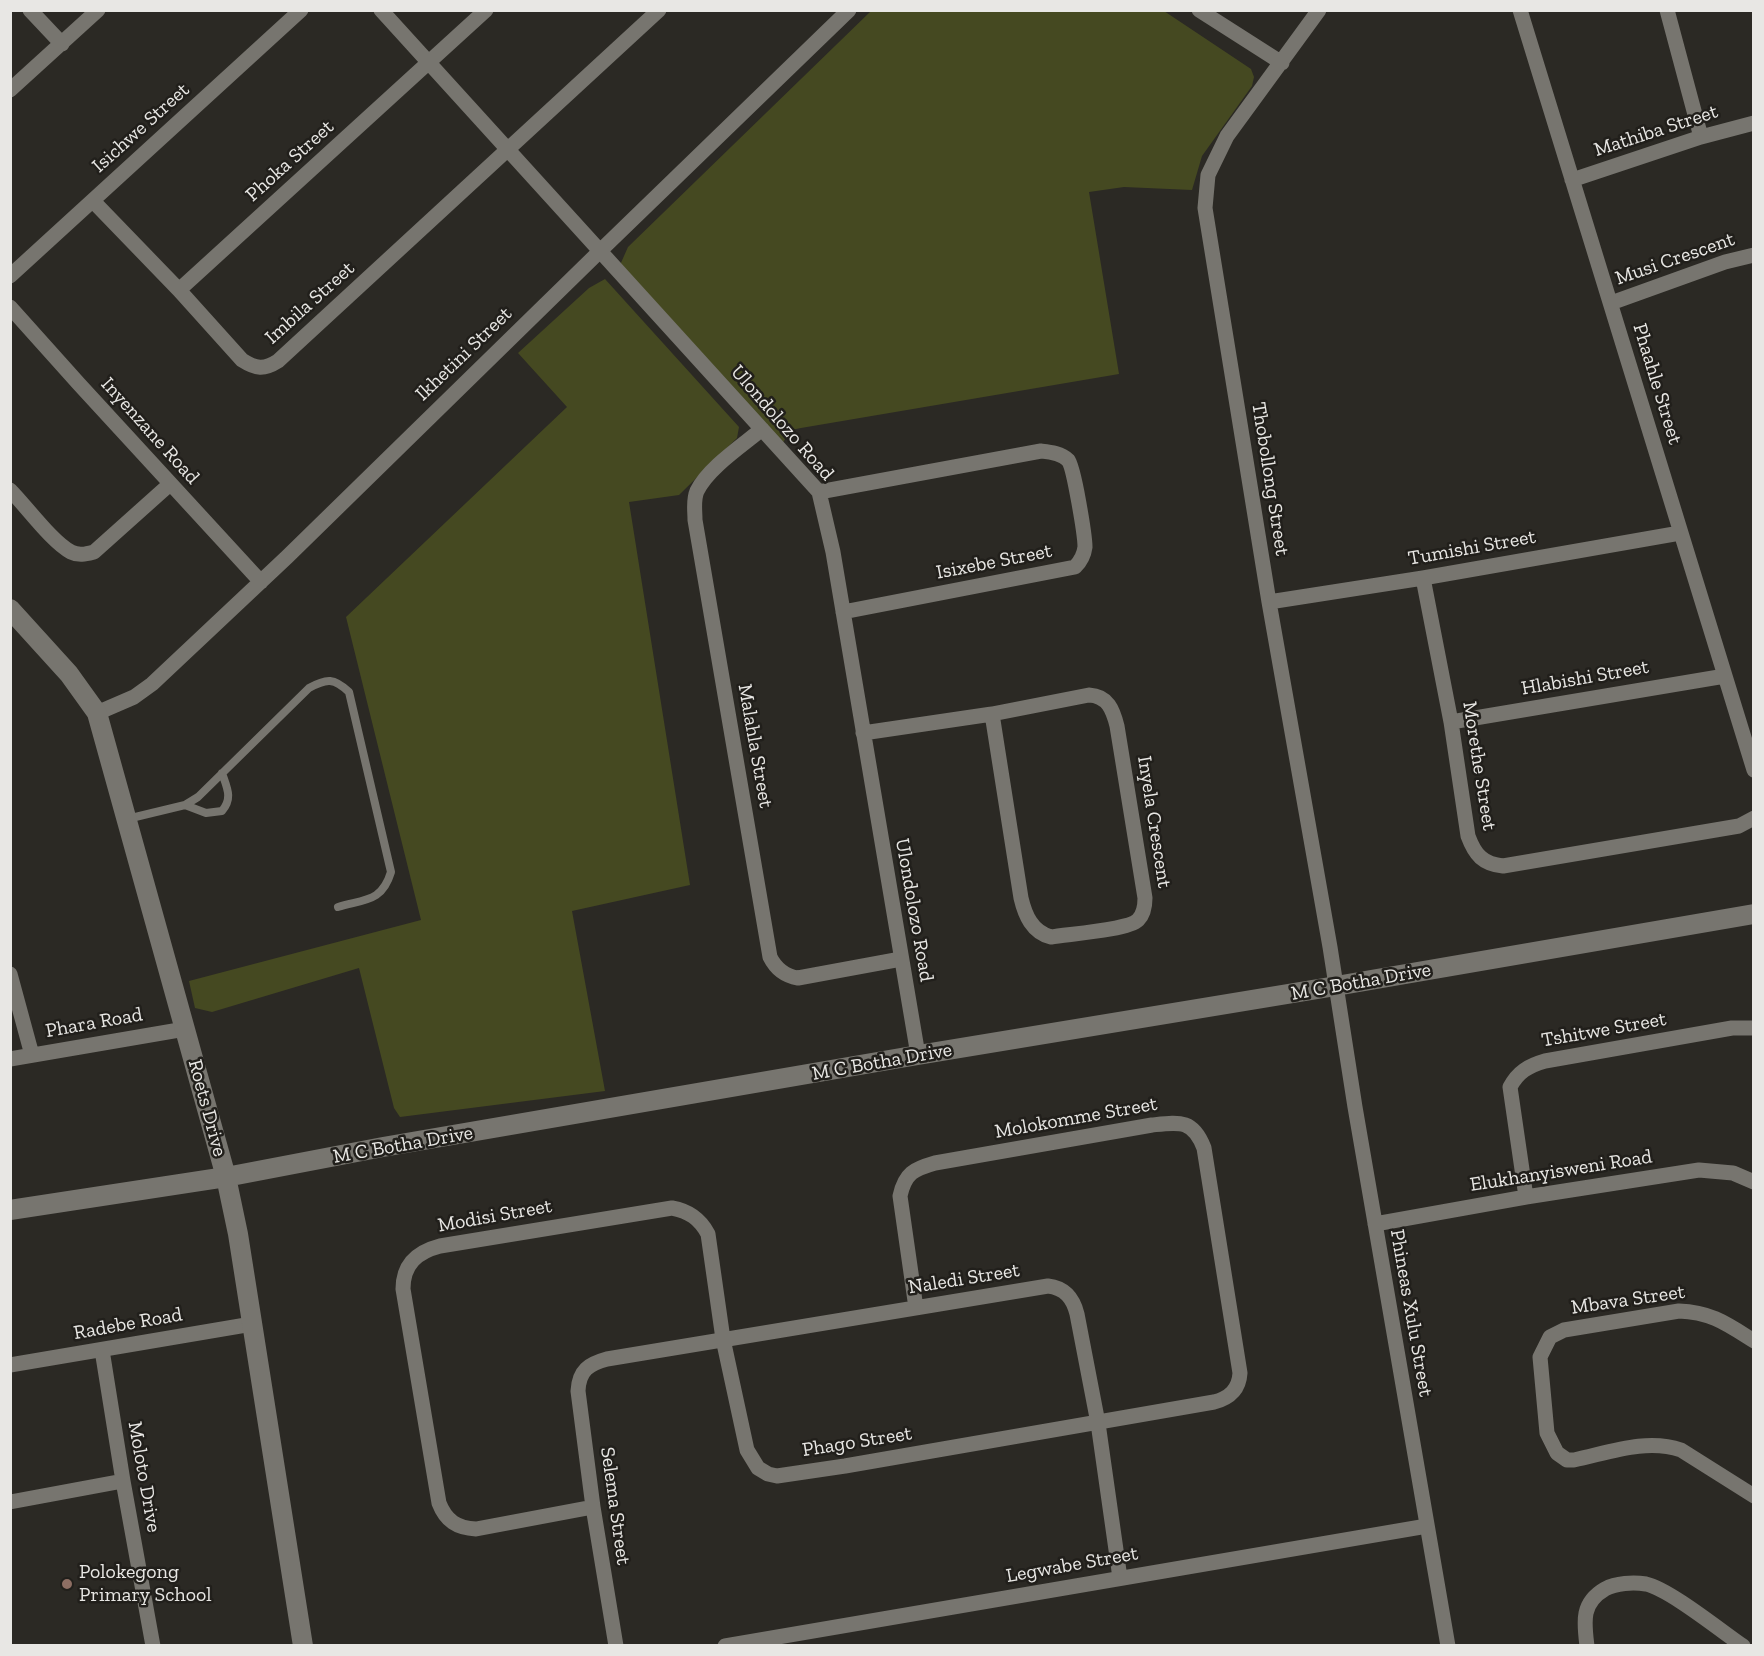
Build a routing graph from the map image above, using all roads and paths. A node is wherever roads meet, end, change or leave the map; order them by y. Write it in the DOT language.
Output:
graph roads {
  1 [pos="30,10"];
  2 [pos="98,10"];
  3 [pos="301,10"];
  4 [pos="381,10"];
  5 [pos="486,10"];
  6 [pos="659,10"];
  7 [pos="849,10"];
  8 [pos="1199,10"];
  9 [pos="1319,10"];
  10 [pos="1520,10"];
  11 [pos="1667,10"];
  12 [pos="62,44"];
  13 [pos="429,62"];
  14 [pos="1282,63"];
  15 [pos="10,90"];
  16 [pos="1754,123"];
  17 [pos="1701,137"];
  18 [pos="508,151"];
  19 [pos="1572,180"];
  20 [pos="93,201"];
  21 [pos="599,252"];
  22 [pos="1754,255"];
  23 [pos="10,276"];
  24 [pos="179,290"];
  25 [pos="1611,303"];
  26 [pos="10,307"];
  27 [pos="762,429"];
  28 [pos="170,484"];
  29 [pos="10,490"];
  30 [pos="819,492"];
  31 [pos="1680,533"];
  32 [pos="1423,578"];
  33 [pos="261,582"];
  34 [pos="1269,602"];
  35 [pos="10,609"];
  36 [pos="843,612"];
  37 [pos="1725,676"];
  38 [pos="98,713"];
  39 [pos="992,714"];
  40 [pos="1451,722"];
  41 [pos="863,733"];
  42 [pos="1754,770"];
  43 [pos="222,773"];
  44 [pos="185,805"];
  45 [pos="1754,818"];
  46 [pos="127,819"];
  47 [pos="338,907"];
  48 [pos="1754,914"];
  49 [pos="901,959"];
  50 [pos="10,974"];
  51 [pos="1336,986"];
  52 [pos="1754,1028"];
  53 [pos="185,1029"];
  54 [pos="32,1055"];
  55 [pos="918,1055"];
  56 [pos="10,1059"];
  57 [pos="226,1177"];
  58 [pos="1754,1182"];
  59 [pos="1526,1197"];
  60 [pos="10,1210"];
  61 [pos="1375,1224"];
  62 [pos="916,1308"];
  63 [pos="252,1324"];
  64 [pos="723,1339"];
  65 [pos="1754,1341"];
  66 [pos="102,1350"];
  67 [pos="10,1365"];
  68 [pos="583,1372"];
  69 [pos="1098,1423"];
  70 [pos="123,1481"];
  71 [pos="1754,1496"];
  72 [pos="10,1502"];
  73 [pos="592,1508"];
  74 [pos="1427,1526"];
  75 [pos="1120,1578"];
  76 [pos="153,1646"];
  77 [pos="303,1646"];
  78 [pos="616,1646"];
  79 [pos="725,1646"];
  80 [pos="1448,1646"];
  81 [pos="1587,1646"];
  82 [pos="1743,1646"];
  1 -- 12 [label="street"];
  2 -- 12 [label="street"];
  3 -- 20 [label="street, Isichwe Street"];
  4 -- 13 [label="street, Ulondolozo Road"];
  5 -- 13 [label="street, Phoka Street"];
  6 -- 18 [label="street"];
  7 -- 21 [label="street, Ikhetini Street"];
  8 -- 14 [label="street"];
  9 -- 14 [label="street, Thobollong Street"];
  10 -- 19 [label="street, Phaahle Street"];
  11 -- 17 [label="street"];
  12 -- 15 [label="street"];
  13 -- 18 [label="street, Ulondolozo Road"];
  13 -- 24 [label="street, Phoka Street"];
  14 -- 34 [label="street, Thobollong Street"];
  16 -- 17 [label="street, Mathiba Street"];
  17 -- 19 [label="street, Mathiba Street"];
  18 -- 21 [label="street, Ulondolozo Road"];
  18 -- 24 [label="street, Imbila Street"];
  19 -- 25 [label="street, Phaahle Street"];
  20 -- 23 [label="street, Isichwe Street"];
  20 -- 24 [label="street, Imbila Street"];
  21 -- 27 [label="street, Ulondolozo Road"];
  21 -- 33 [label="street, Ikhetini Street"];
  22 -- 25 [label="street, Musi Crescent"];
  25 -- 31 [label="street, Phaahle Street"];
  26 -- 28 [label="street, Inyenzane Road"];
  27 -- 30 [label="street, Ulondolozo Road"];
  27 -- 49 [label="street, Malahla Street"];
  28 -- 29 [label="street"];
  28 -- 33 [label="street, Inyenzane Road"];
  30 -- 36 [label="street, Ulondolozo Road"];
  30 -- 36 [label="street, Isixebe Street"];
  31 -- 32 [label="street, Tumishi Street"];
  31 -- 37 [label="street, Phaahle Street"];
  32 -- 34 [label="street, Tumishi Street"];
  32 -- 40 [label="street, Morethe Street"];
  33 -- 38 [label="street, Ikhetini Street"];
  34 -- 51 [label="street, Thobollong Street"];
  35 -- 38 [label="street, Roets Drive"];
  36 -- 41 [label="street, Ulondolozo Road"];
  37 -- 40 [label="street, Hlabishi Street"];
  37 -- 42 [label="street, Phaahle Street"];
  38 -- 46 [label="street, Roets Drive"];
  39 -- 39 [label="street, Inyela Crescent"];
  39 -- 41 [label="street, Inyela Crescent"];
  40 -- 45 [label="street, Morethe Street"];
  41 -- 49 [label="street, Ulondolozo Road"];
  43 -- 44 [label="lane"];
  43 -- 44 [label="lane"];
  43 -- 47 [label="lane"];
  44 -- 46 [label="lane"];
  46 -- 53 [label="street, Roets Drive"];
  48 -- 51 [label="street, M C Botha Drive"];
  49 -- 55 [label="street, Ulondolozo Road"];
  50 -- 54 [label="street"];
  51 -- 55 [label="street, M C Botha Drive"];
  51 -- 61 [label="street, Phineas Xulu Street"];
  52 -- 59 [label="street, Tshitwe Street"];
  53 -- 54 [label="street, Phara Road"];
  53 -- 57 [label="street, Roets Drive"];
  54 -- 56 [label="street, Phara Road"];
  55 -- 57 [label="street, M C Botha Drive"];
  57 -- 60 [label="street, M C Botha Drive"];
  57 -- 63 [label="street, Roets Drive"];
  58 -- 59 [label="street, Elukhanyisweni Road"];
  59 -- 61 [label="street, Elukhanyisweni Road"];
  61 -- 74 [label="street, Phineas Xulu Street"];
  62 -- 64 [label="street, Naledi Street"];
  62 -- 69 [label="street, Naledi Street"];
  62 -- 69 [label="street, Molokomme Street"];
  63 -- 66 [label="street, Radebe Road"];
  63 -- 77 [label="street, Roets Drive"];
  64 -- 68 [label="street, Naledi Street"];
  64 -- 69 [label="street, Phago Street"];
  64 -- 73 [label="street, Modisi Street"];
  65 -- 71 [label="street, Mbava Street"];
  66 -- 67 [label="street, Radebe Road"];
  66 -- 70 [label="street, Moloto Drive"];
  68 -- 73 [label="street, Selema Street"];
  69 -- 75 [label="street, Naledi Street"];
  70 -- 72 [label="street"];
  70 -- 76 [label="street, Moloto Drive"];
  73 -- 78 [label="street, Selema Street"];
  74 -- 75 [label="street, Legwabe Street"];
  74 -- 80 [label="street, Phineas Xulu Street"];
  75 -- 79 [label="street, Legwabe Street"];
  81 -- 82 [label="street"];
}
